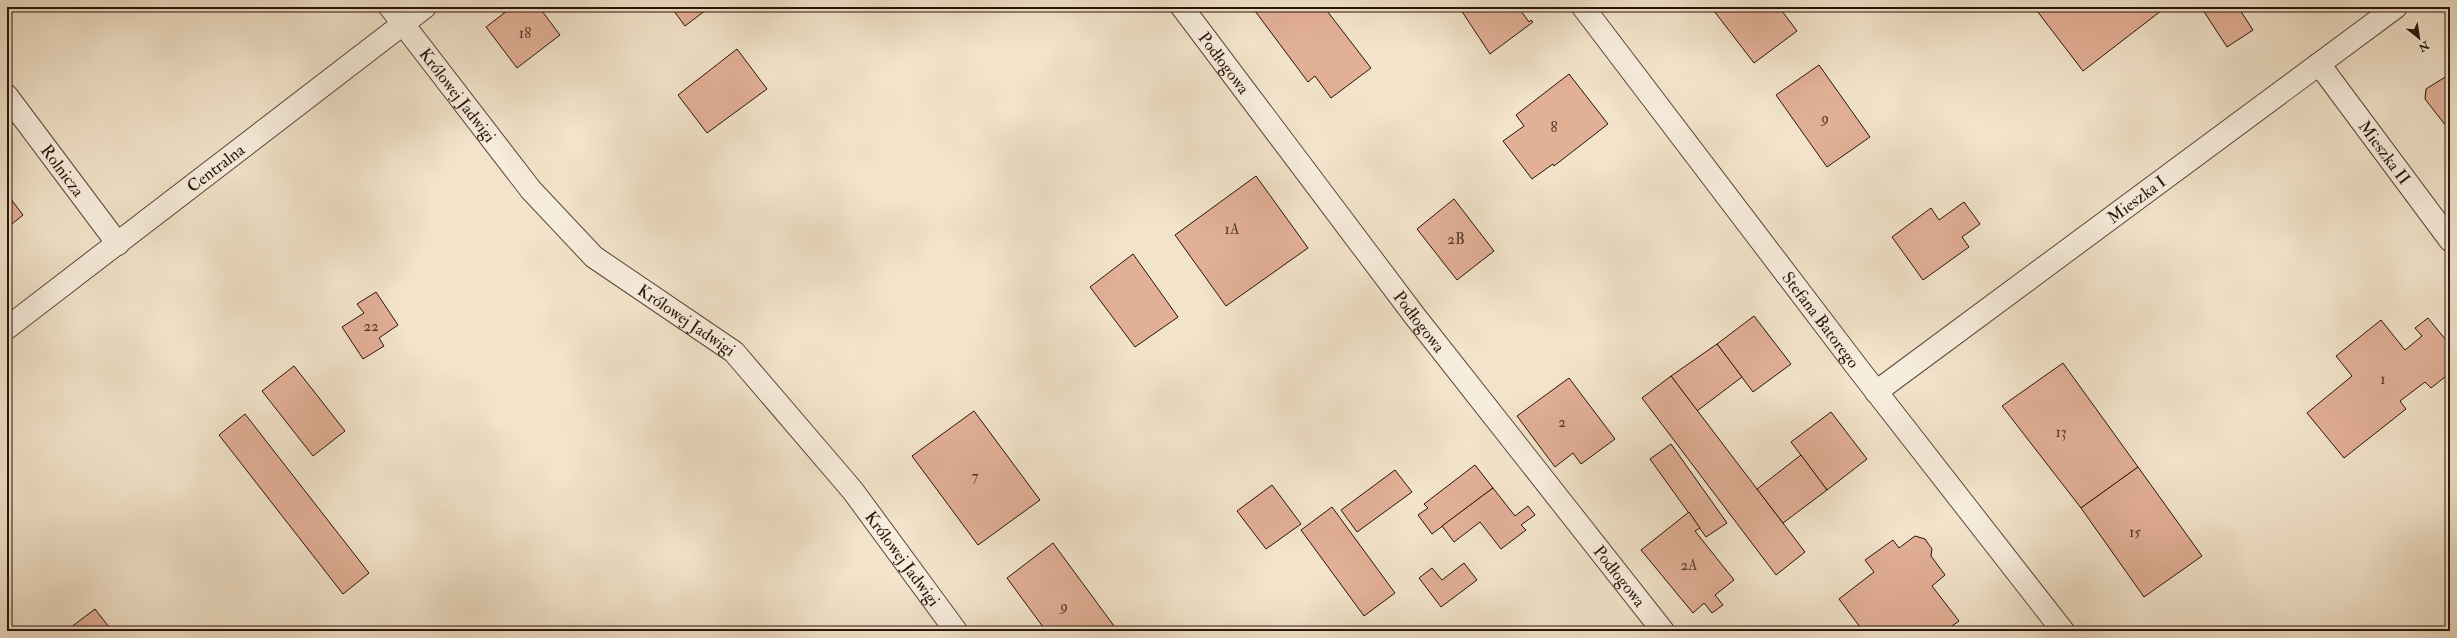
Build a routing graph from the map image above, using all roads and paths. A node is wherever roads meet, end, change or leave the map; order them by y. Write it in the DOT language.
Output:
graph roads {
  1 [pos="390,7"];
  2 [pos="425,7"];
  3 [pos="1182,7"];
  4 [pos="1583,7"];
  5 [pos="2396,7"];
  6 [pos="403,24"];
  7 [pos="2319,64"];
  8 [pos="7,96"];
  9 [pos="2450,240"];
  10 [pos="118,244"];
  11 [pos="7,328"];
  12 [pos="1876,392"];
  13 [pos="956,631"];
  14 [pos="1663,631"];
  15 [pos="2063,631"];
  1 -- 6 [label="street, Królowej Jadwigi"];
  2 -- 6 [label="street, Centralna"];
  3 -- 14 [label="street, Podłogowa"];
  4 -- 12 [label="street, Stefana Batorego"];
  5 -- 7 [label="street, Mieszka I"];
  6 -- 10 [label="street, Centralna"];
  6 -- 13 [label="street, Królowej Jadwigi"];
  7 -- 9 [label="street, Mieszka II"];
  7 -- 12 [label="street, Mieszka I"];
  8 -- 10 [label="street, Rolnicza"];
  10 -- 11 [label="street, Centralna"];
  12 -- 15 [label="street, Stefana Batorego"];
}
